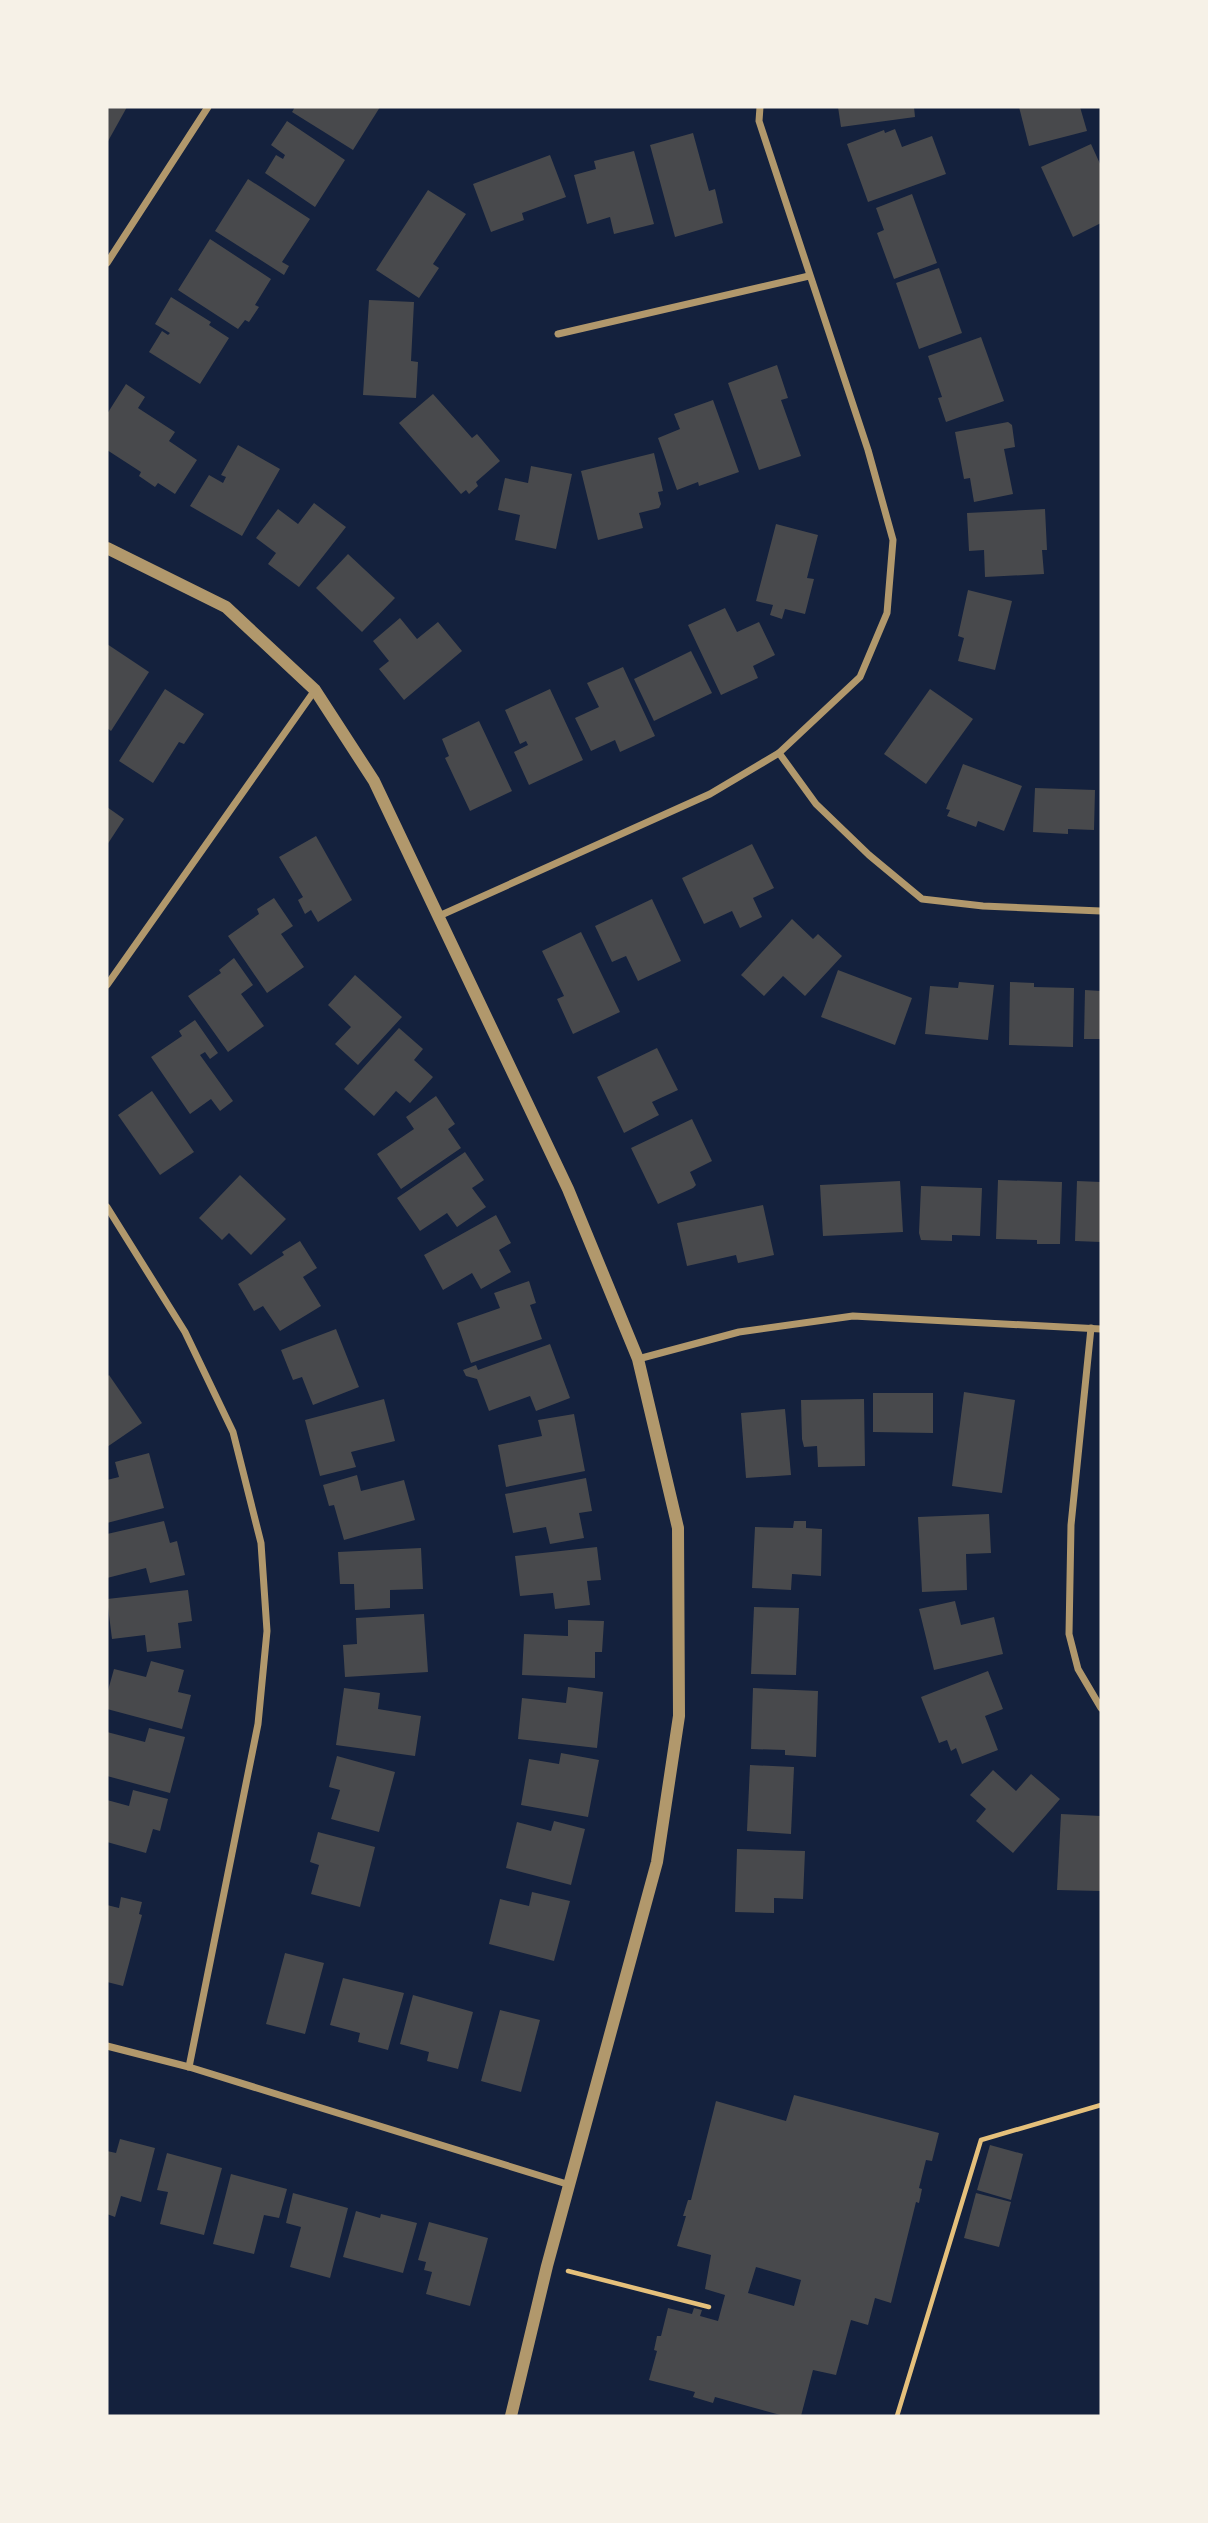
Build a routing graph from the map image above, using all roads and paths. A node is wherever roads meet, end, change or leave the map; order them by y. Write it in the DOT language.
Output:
graph roads {
  1 [pos="208,107"];
  2 [pos="760,107"];
  3 [pos="107,263"];
  4 [pos="809,276"];
  5 [pos="558,334"];
  6 [pos="107,548"];
  7 [pos="316,690"];
  8 [pos="779,753"];
  9 [pos="1101,911"];
  10 [pos="439,916"];
  11 [pos="107,985"];
  12 [pos="107,1207"];
  13 [pos="1091,1328"];
  14 [pos="1101,1329"];
  15 [pos="638,1359"];
  16 [pos="1101,1708"];
  17 [pos="107,2046"];
  18 [pos="189,2067"];
  19 [pos="1101,2105"];
  20 [pos="570,2185"];
  21 [pos="547,2266"];
  22 [pos="709,2307"];
  23 [pos="511,2416"];
  24 [pos="897,2416"];
  1 -- 3 [label="street"];
  2 -- 4 [label="street"];
  4 -- 5 [label="street"];
  4 -- 8 [label="street"];
  6 -- 7 [label="street"];
  7 -- 10 [label="street"];
  7 -- 11 [label="street"];
  8 -- 9 [label="street"];
  8 -- 10 [label="street"];
  10 -- 15 [label="street"];
  12 -- 18 [label="street"];
  13 -- 14 [label="street"];
  13 -- 15 [label="street"];
  13 -- 16 [label="street"];
  15 -- 20 [label="street"];
  17 -- 18 [label="street"];
  18 -- 20 [label="street"];
  19 -- 24 [label="path"];
  20 -- 21 [label="street"];
  21 -- 22 [label="path"];
  21 -- 23 [label="street"];
}
